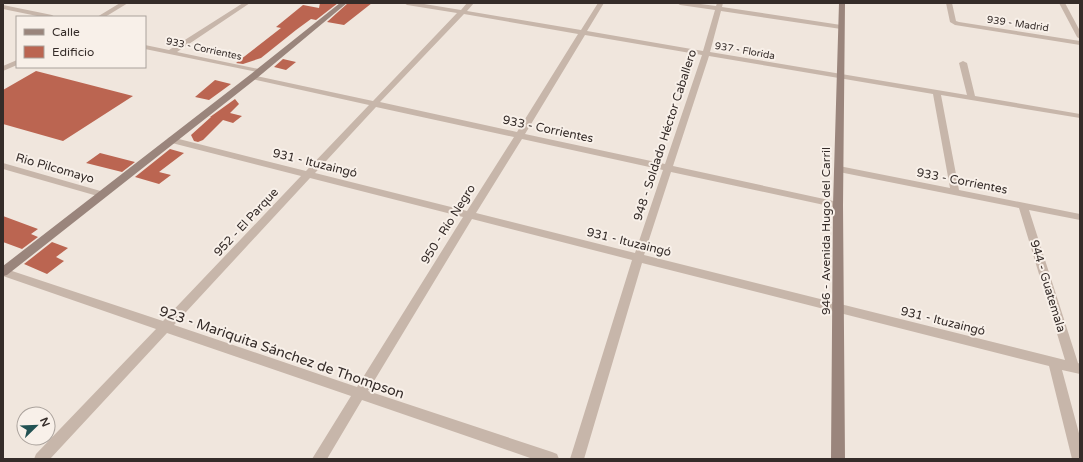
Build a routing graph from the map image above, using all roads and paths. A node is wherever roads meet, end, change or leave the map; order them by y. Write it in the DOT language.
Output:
graph roads {
  1 [pos="15,3"];
  2 [pos="124,3"];
  3 [pos="247,3"];
  4 [pos="344,3"];
  5 [pos="407,3"];
  6 [pos="471,3"];
  7 [pos="601,3"];
  8 [pos="680,3"];
  9 [pos="842,3"];
  10 [pos="948,3"];
  11 [pos="1062,3"];
  12 [pos="719,6"];
  13 [pos="4,8"];
  14 [pos="462,13"];
  15 [pos="47,16"];
  16 [pos="102,16"];
  17 [pos="841,27"];
  18 [pos="584,33"];
  19 [pos="1080,37"];
  20 [pos="1080,43"];
  21 [pos="146,47"];
  22 [pos="171,52"];
  23 [pos="706,54"];
  24 [pos="16,63"];
  25 [pos="963,63"];
  26 [pos="3,70"];
  27 [pos="255,74"];
  28 [pos="840,76"];
  29 [pos="937,92"];
  30 [pos="972,98"];
  31 [pos="374,104"];
  32 [pos="1080,116"];
  33 [pos="519,135"];
  34 [pos="171,140"];
  35 [pos="3,166"];
  36 [pos="668,167"];
  37 [pos="840,169"];
  38 [pos="308,175"];
  39 [pos="955,192"];
  40 [pos="101,194"];
  41 [pos="838,205"];
  42 [pos="1023,205"];
  43 [pos="469,215"];
  44 [pos="1080,217"];
  45 [pos="638,258"];
  46 [pos="3,272"];
  47 [pos="838,308"];
  48 [pos="164,328"];
  49 [pos="1054,363"];
  50 [pos="1077,368"];
  51 [pos="358,394"];
  52 [pos="41,459"];
  53 [pos="319,459"];
  54 [pos="552,459"];
  55 [pos="577,459"];
  56 [pos="838,459"];
  57 [pos="1079,459"];
  1 -- 13 [label="street"];
  2 -- 16 [label="street"];
  3 -- 22 [label="street"];
  4 -- 27 [label="main road"];
  5 -- 14 [label="street, 937 - Florida"];
  6 -- 14 [label="street, 952 - El Parque"];
  7 -- 18 [label="street, 950 - Río Negro"];
  8 -- 12 [label="street"];
  9 -- 17 [label="main road, 946 - Avenida Hugo del Carril"];
  10 -- 20 [label="street, 939 - Madrid"];
  11 -- 19 [label="street"];
  12 -- 17 [label="street"];
  12 -- 23 [label="street, 948 - Soldado Héctor Caballero"];
  13 -- 15 [label="street"];
  14 -- 18 [label="street, 937 - Florida"];
  14 -- 31 [label="street, 952 - El Parque"];
  17 -- 28 [label="main road, 946 - Avenida Hugo del Carril"];
  18 -- 23 [label="street, 937 - Florida"];
  18 -- 33 [label="street, 950 - Río Negro"];
  21 -- 22 [label="street, 933 - Corrientes"];
  22 -- 27 [label="street, 933 - Corrientes"];
  23 -- 28 [label="street, 937 - Florida"];
  23 -- 36 [label="street, 948 - Soldado Héctor Caballero"];
  24 -- 26 [label="street"];
  25 -- 30 [label="street"];
  27 -- 31 [label="street, 933 - Corrientes"];
  27 -- 34 [label="main road"];
  28 -- 29 [label="street, 937 - Florida"];
  28 -- 37 [label="main road, 946 - Avenida Hugo del Carril"];
  29 -- 30 [label="street, 937 - Florida"];
  29 -- 39 [label="street"];
  30 -- 32 [label="street, 937 - Florida"];
  31 -- 33 [label="street, 933 - Corrientes"];
  31 -- 38 [label="street, 952 - El Parque"];
  33 -- 36 [label="street, 933 - Corrientes"];
  33 -- 43 [label="street, 950 - Río Negro"];
  34 -- 38 [label="street, 931 - Ituzaingó"];
  34 -- 40 [label="main road"];
  35 -- 40 [label="street, Rio Pilcomayo"];
  36 -- 41 [label="street, 933 - Corrientes"];
  36 -- 45 [label="street, 948 - Soldado Héctor Caballero"];
  37 -- 39 [label="street, 933 - Corrientes"];
  37 -- 41 [label="main road, 946 - Avenida Hugo del Carril"];
  38 -- 43 [label="street, 931 - Ituzaingó"];
  38 -- 48 [label="street, 952 - El Parque"];
  39 -- 42 [label="street, 933 - Corrientes"];
  40 -- 46 [label="main road"];
  41 -- 47 [label="main road, 946 - Avenida Hugo del Carril"];
  42 -- 44 [label="street, 933 - Corrientes"];
  42 -- 50 [label="street, 944 - Guatemala"];
  43 -- 45 [label="street, 931 - Ituzaingó"];
  43 -- 51 [label="street, 950 - Río Negro"];
  45 -- 47 [label="street, 931 - Ituzaingó"];
  45 -- 55 [label="street, 948 - Soldado Héctor Caballero"];
  46 -- 48 [label="street, 923 - Mariquita Sánchez de Thompson"];
  47 -- 49 [label="street, 931 - Ituzaingó"];
  47 -- 56 [label="main road, 946 - Avenida Hugo del Carril"];
  48 -- 51 [label="street, 923 - Mariquita Sánchez de Thompson"];
  48 -- 52 [label="street, 952 - El Parque"];
  49 -- 50 [label="street, 931 - Ituzaingó"];
  49 -- 57 [label="street"];
  51 -- 53 [label="street, 950 - Río Negro"];
  51 -- 54 [label="street, 923 - Mariquita Sánchez de Thompson"];
}
